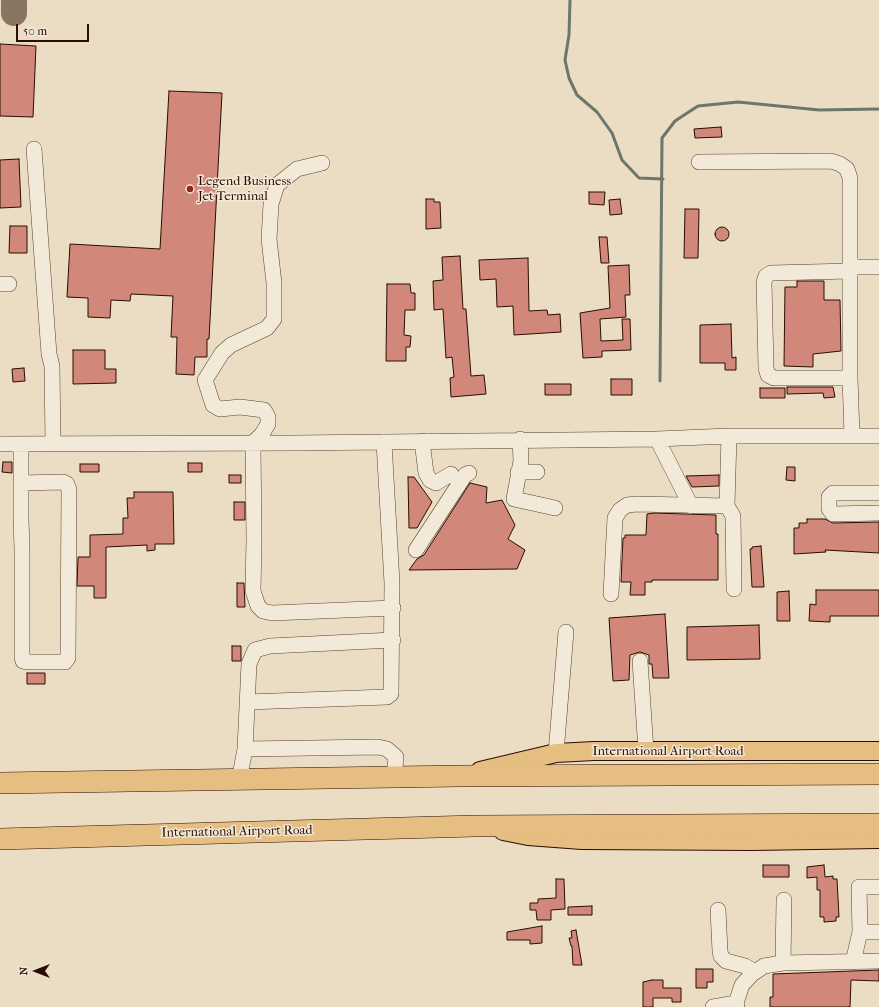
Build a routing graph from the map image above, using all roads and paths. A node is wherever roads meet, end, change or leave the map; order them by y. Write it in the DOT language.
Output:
graph roads {
  1 [pos="34,149"];
  2 [pos="322,162"];
  3 [pos="699,162"];
  4 [pos="879,267"];
  5 [pos="850,269"];
  6 [pos="850,378"];
  7 [pos="852,435"];
  8 [pos="729,436"];
  9 [pos="879,436"];
  10 [pos="520,439"];
  11 [pos="657,439"];
  12 [pos="422,441"];
  13 [pos="384,442"];
  14 [pos="53,443"];
  15 [pos="253,443"];
  16 [pos="0,444"];
  17 [pos="21,444"];
  18 [pos="518,472"];
  19 [pos="537,472"];
  20 [pos="469,473"];
  21 [pos="451,474"];
  22 [pos="21,483"];
  23 [pos="879,492"];
  24 [pos="691,506"];
  25 [pos="727,506"];
  26 [pos="555,508"];
  27 [pos="879,513"];
  28 [pos="416,550"];
  29 [pos="734,589"];
  30 [pos="611,594"];
  31 [pos="393,608"];
  32 [pos="566,632"];
  33 [pos="392,640"];
  34 [pos="640,661"];
  35 [pos="247,702"];
  36 [pos="245,749"];
  37 [pos="646,751"];
  38 [pos="879,751"];
  39 [pos="556,753"];
  40 [pos="879,774"];
  41 [pos="460,776"];
  42 [pos="394,777"];
  43 [pos="239,781"];
  44 [pos="0,783"];
  45 [pos="879,824"];
  46 [pos="475,826"];
  47 [pos="0,839"];
  48 [pos="879,839"];
  49 [pos="879,887"];
  50 [pos="784,900"];
  51 [pos="718,910"];
  52 [pos="860,932"];
  53 [pos="879,932"];
  54 [pos="853,962"];
  55 [pos="879,962"];
  56 [pos="783,963"];
  57 [pos="752,974"];
  58 [pos="737,1005"];
  59 [pos="713,1007"];
  1 -- 14 [label="lane"];
  2 -- 15 [label="lane"];
  3 -- 5 [label="lane"];
  4 -- 5 [label="lane"];
  5 -- 6 [label="lane"];
  5 -- 6 [label="lane"];
  6 -- 7 [label="lane"];
  7 -- 8 [label="lane"];
  7 -- 9 [label="lane"];
  8 -- 11 [label="lane"];
  8 -- 25 [label="lane"];
  10 -- 11 [label="lane"];
  10 -- 12 [label="lane"];
  10 -- 18 [label="lane"];
  11 -- 24 [label="lane"];
  12 -- 13 [label="lane"];
  12 -- 21 [label="lane"];
  13 -- 15 [label="lane"];
  13 -- 31 [label="lane"];
  14 -- 15 [label="lane"];
  14 -- 17 [label="lane"];
  15 -- 31 [label="lane"];
  16 -- 17 [label="lane"];
  17 -- 22 [label="lane"];
  18 -- 19 [label="lane"];
  18 -- 26 [label="lane"];
  20 -- 28 [label="lane"];
  22 -- 22 [label="lane"];
  23 -- 27 [label="lane"];
  24 -- 25 [label="lane"];
  24 -- 30 [label="lane"];
  25 -- 29 [label="lane"];
  31 -- 33 [label="lane"];
  32 -- 39 [label="lane"];
  33 -- 35 [label="lane"];
  33 -- 35 [label="lane"];
  34 -- 37 [label="lane"];
  35 -- 36 [label="lane"];
  36 -- 42 [label="lane"];
  36 -- 43 [label="lane"];
  37 -- 38 [label="main road, International Airport Road"];
  37 -- 39 [label="main road, International Airport Road"];
  39 -- 41 [label="main road, International Airport Road"];
  40 -- 41 [label="highway, International Airport Road"];
  41 -- 42 [label="highway, International Airport Road"];
  42 -- 43 [label="highway, International Airport Road"];
  43 -- 44 [label="highway, International Airport Road"];
  45 -- 46 [label="highway, International Airport Road"];
  46 -- 47 [label="highway, International Airport Road"];
  46 -- 48 [label="main road, International Airport Road"];
  49 -- 52 [label="lane"];
  50 -- 56 [label="lane"];
  51 -- 57 [label="lane"];
  52 -- 53 [label="lane"];
  52 -- 54 [label="lane"];
  54 -- 55 [label="lane"];
  54 -- 56 [label="lane"];
  56 -- 57 [label="lane"];
  57 -- 58 [label="lane"];
  58 -- 59 [label="lane"];
}
